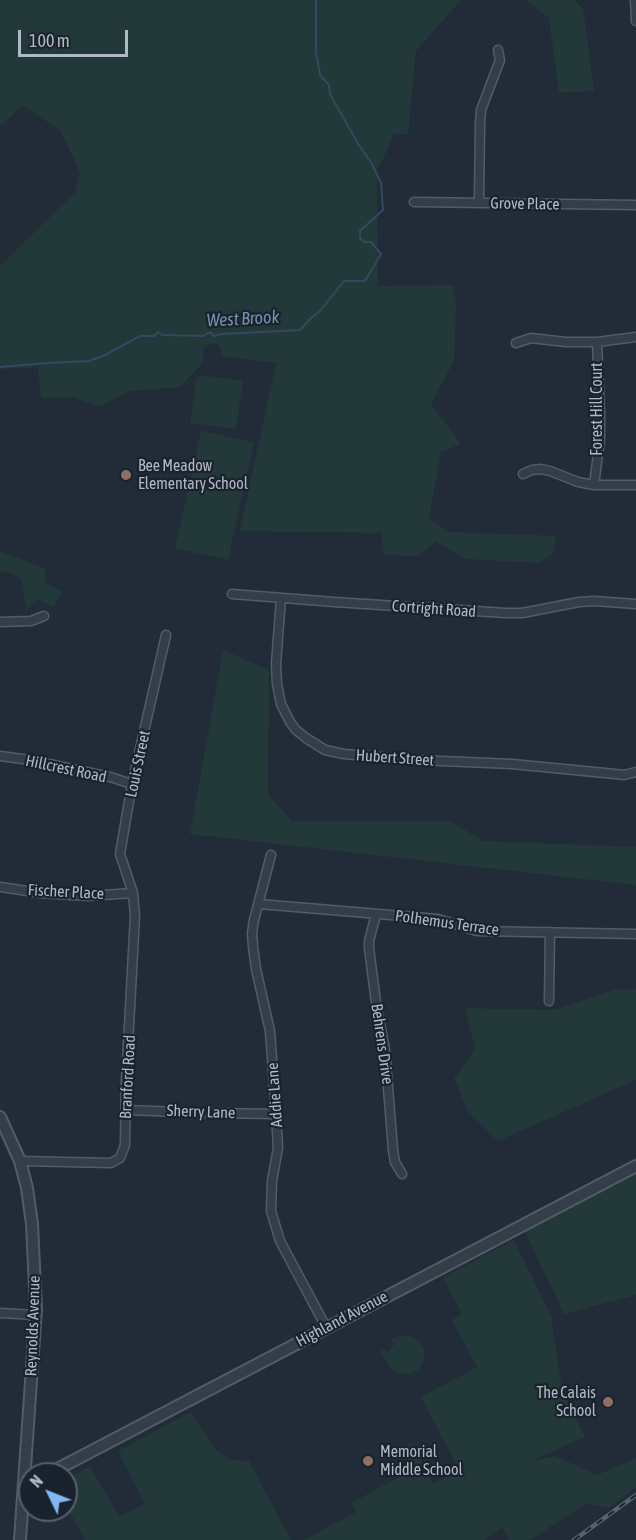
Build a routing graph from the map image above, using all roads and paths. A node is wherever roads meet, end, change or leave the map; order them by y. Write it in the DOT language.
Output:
graph roads {
  1 [pos="635,0"];
  2 [pos="636,21"];
  3 [pos="498,50"];
  4 [pos="414,202"];
  5 [pos="479,203"];
  6 [pos="636,205"];
  7 [pos="636,337"];
  8 [pos="597,342"];
  9 [pos="516,343"];
  10 [pos="523,474"];
  11 [pos="594,485"];
  12 [pos="636,485"];
  13 [pos="232,594"];
  14 [pos="281,598"];
  15 [pos="636,604"];
  16 [pos="44,616"];
  17 [pos="0,622"];
  18 [pos="166,635"];
  19 [pos="0,756"];
  20 [pos="636,772"];
  21 [pos="132,784"];
  22 [pos="271,855"];
  23 [pos="0,887"];
  24 [pos="133,893"];
  25 [pos="259,904"];
  26 [pos="376,914"];
  27 [pos="550,932"];
  28 [pos="636,934"];
  29 [pos="549,1001"];
  30 [pos="126,1110"];
  31 [pos="276,1114"];
  32 [pos="0,1117"];
  33 [pos="20,1161"];
  34 [pos="636,1166"];
  35 [pos="402,1174"];
  36 [pos="0,1313"];
  37 [pos="36,1315"];
  38 [pos="326,1327"];
  39 [pos="28,1462"];
  40 [pos="71,1462"];
  41 [pos="23,1522"];
  42 [pos="21,1540"];
  1 -- 2 [label="street"];
  3 -- 5 [label="street"];
  4 -- 5 [label="street, Grove Place"];
  5 -- 6 [label="street, Grove Place"];
  7 -- 8 [label="street"];
  8 -- 9 [label="street, Forest Hill Court"];
  8 -- 11 [label="street, Forest Hill Court"];
  10 -- 11 [label="street"];
  11 -- 12 [label="street"];
  13 -- 14 [label="street, Cortright Road"];
  14 -- 15 [label="street, Cortright Road"];
  14 -- 20 [label="street, Hubert Street"];
  16 -- 17 [label="street"];
  18 -- 21 [label="street, Louis Street"];
  19 -- 21 [label="street, Hillcrest Road"];
  21 -- 24 [label="street, Louis Street"];
  22 -- 25 [label="street, Addie Lane"];
  23 -- 24 [label="street, Fischer Place"];
  24 -- 30 [label="street, Branford Road"];
  25 -- 26 [label="street, Polhemus Terrace"];
  25 -- 31 [label="street, Addie Lane"];
  26 -- 27 [label="street, Polhemus Terrace"];
  26 -- 35 [label="street, Behrens Drive"];
  27 -- 28 [label="street, Polhemus Terrace"];
  27 -- 29 [label="street"];
  30 -- 31 [label="street, Sherry Lane"];
  30 -- 33 [label="street, Branford Road"];
  31 -- 38 [label="street, Addie Lane"];
  32 -- 33 [label="street, Reynolds Avenue"];
  33 -- 37 [label="street, Reynolds Avenue"];
  34 -- 38 [label="street, Highland Avenue"];
  36 -- 37 [label="street"];
  37 -- 39 [label="street, Reynolds Avenue"];
  38 -- 40 [label="street, Highland Avenue"];
  41 -- 42 [label="street, Reynolds Avenue"];
}
